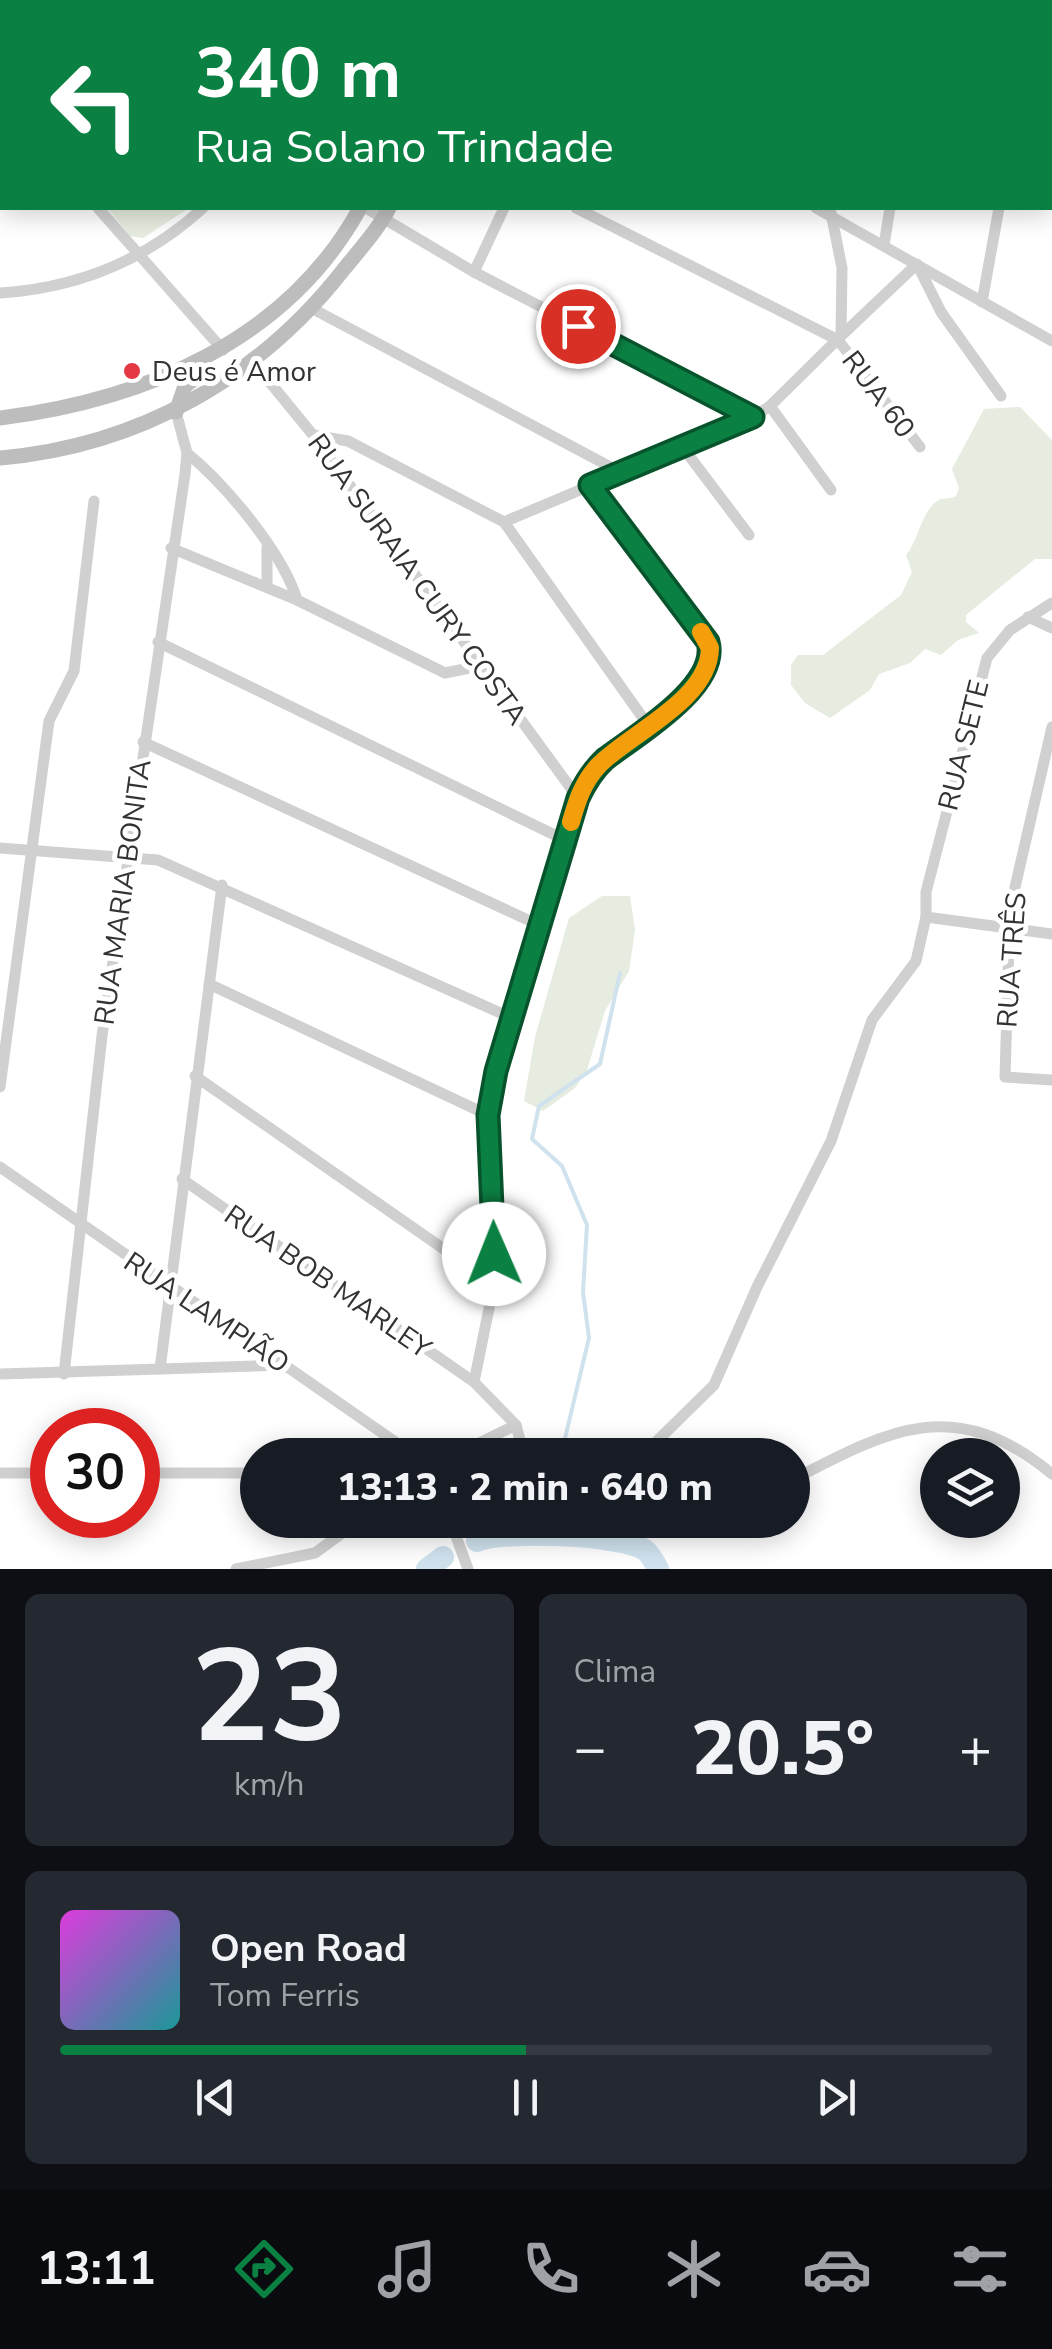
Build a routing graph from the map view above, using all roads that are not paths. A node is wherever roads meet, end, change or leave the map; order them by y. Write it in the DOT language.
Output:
graph roads {
  1 [pos="100,210"];
  2 [pos="200,210"];
  3 [pos="361,210"];
  4 [pos="503,210"];
  5 [pos="580,210"];
  6 [pos="890,210"];
  7 [pos="999,210"];
  8 [pos="831,212"];
  9 [pos="387,213"];
  10 [pos="884,245"];
  11 [pos="138,258"];
  12 [pos="917,264"];
  13 [pos="474,272"];
  14 [pos="0,293"];
  15 [pos="982,302"];
  16 [pos="313,309"];
  17 [pos="840,338"];
  18 [pos="1052,341"];
  19 [pos="223,350"];
  20 [pos="254,363"];
  21 [pos="1001,396"];
  22 [pos="770,406"];
  23 [pos="176,412"];
  24 [pos="753,417"];
  25 [pos="0,418"];
  26 [pos="314,435"];
  27 [pos="920,448"];
  28 [pos="684,449"];
  29 [pos="186,454"];
  30 [pos="0,458"];
  31 [pos="620,472"];
  32 [pos="590,485"];
  33 [pos="832,490"];
  34 [pos="94,501"];
  35 [pos="504,522"];
  36 [pos="749,534"];
  37 [pos="267,547"];
  38 [pos="171,548"];
  39 [pos="267,588"];
  40 [pos="297,600"];
  41 [pos="1052,603"];
  42 [pos="1028,617"];
  43 [pos="1052,628"];
  44 [pos="158,642"];
  45 [pos="478,666"];
  46 [pos="1052,727"];
  47 [pos="650,728"];
  48 [pos="144,742"];
  49 [pos="578,798"];
  50 [pos="565,840"];
  51 [pos="0,848"];
  52 [pos="34,850"];
  53 [pos="128,855"];
  54 [pos="222,886"];
  55 [pos="926,917"];
  56 [pos="541,926"];
  57 [pos="1008,931"];
  58 [pos="1052,934"];
  59 [pos="210,984"];
  60 [pos="514,1019"];
  61 [pos="194,1076"];
  62 [pos="1,1079"];
  63 [pos="1052,1080"];
  64 [pos="488,1115"];
  65 [pos="0,1167"];
  66 [pos="182,1179"];
  67 [pos="80,1226"];
  68 [pos="494,1284"];
  69 [pos="169,1285"];
  70 [pos="285,1366"];
  71 [pos="160,1369"];
  72 [pos="0,1374"];
  73 [pos="64,1374"];
  74 [pos="474,1382"];
  75 [pos="516,1425"];
  76 [pos="389,1438"];
  77 [pos="490,1438"];
  78 [pos="519,1438"];
  79 [pos="661,1438"];
  80 [pos="810,1471"];
  81 [pos="0,1473"];
  82 [pos="30,1473"];
  83 [pos="160,1473"];
  84 [pos="240,1473"];
  85 [pos="1052,1474"];
  86 [pos="335,1538"];
  87 [pos="457,1538"];
  88 [pos="236,1569"];
  89 [pos="468,1569"];
  1 -- 11 [label="street"];
  2 -- 11 [label="street"];
  3 -- 19 [label="main road"];
  4 -- 13 [label="street"];
  5 -- 17 [label="street"];
  6 -- 10 [label="street"];
  7 -- 15 [label="street"];
  8 -- 10 [label="street"];
  8 -- 17 [label="street"];
  9 -- 13 [label="street"];
  9 -- 16 [label="main road"];
  10 -- 12 [label="street"];
  11 -- 14 [label="street"];
  11 -- 19 [label="street"];
  12 -- 15 [label="street"];
  12 -- 17 [label="street"];
  12 -- 21 [label="street"];
  13 -- 24 [label="street"];
  15 -- 18 [label="street"];
  16 -- 20 [label="main road"];
  16 -- 31 [label="street"];
  17 -- 22 [label="street"];
  17 -- 27 [label="street, RUA 60"];
  19 -- 23 [label="main road"];
  19 -- 25 [label="main road"];
  20 -- 23 [label="main road"];
  20 -- 26 [label="street, RUA SURAIA CURY COSTA"];
  22 -- 24 [label="street"];
  22 -- 33 [label="street"];
  23 -- 29 [label="street, RUA MARIA BONITA"];
  23 -- 30 [label="main road"];
  24 -- 28 [label="street"];
  26 -- 35 [label="street"];
  26 -- 45 [label="street, RUA SURAIA CURY COSTA"];
  28 -- 31 [label="street"];
  28 -- 36 [label="street"];
  29 -- 37 [label="street"];
  29 -- 38 [label="street, RUA MARIA BONITA"];
  31 -- 32 [label="street"];
  32 -- 35 [label="street"];
  32 -- 47 [label="street"];
  34 -- 52 [label="street"];
  35 -- 47 [label="street"];
  37 -- 39 [label="street"];
  37 -- 40 [label="street"];
  38 -- 39 [label="street"];
  38 -- 44 [label="street, RUA MARIA BONITA"];
  39 -- 40 [label="street"];
  40 -- 45 [label="street"];
  41 -- 42 [label="street, RUA SETE"];
  42 -- 43 [label="street"];
  42 -- 55 [label="street, RUA SETE"];
  44 -- 48 [label="street, RUA MARIA BONITA"];
  44 -- 50 [label="street"];
  45 -- 49 [label="street, RUA SURAIA CURY COSTA"];
  46 -- 57 [label="street, RUA TRÊS"];
  47 -- 49 [label="street"];
  48 -- 53 [label="street, RUA MARIA BONITA"];
  48 -- 56 [label="street"];
  49 -- 50 [label="street"];
  50 -- 56 [label="street"];
  51 -- 52 [label="street"];
  52 -- 53 [label="street"];
  52 -- 62 [label="street"];
  53 -- 54 [label="street"];
  53 -- 67 [label="street, RUA MARIA BONITA"];
  54 -- 59 [label="street"];
  54 -- 60 [label="street"];
  55 -- 57 [label="street"];
  55 -- 79 [label="street, RUA SETE"];
  56 -- 60 [label="street"];
  57 -- 58 [label="street"];
  57 -- 63 [label="street, RUA TRÊS"];
  59 -- 61 [label="street"];
  59 -- 64 [label="street"];
  60 -- 64 [label="street"];
  61 -- 66 [label="street"];
  61 -- 68 [label="street"];
  64 -- 68 [label="street"];
  65 -- 67 [label="street, RUA LAMPIÃO"];
  66 -- 69 [label="street"];
  66 -- 74 [label="street, RUA BOB MARLEY"];
  67 -- 69 [label="street, RUA LAMPIÃO"];
  67 -- 73 [label="street, RUA MARIA BONITA"];
  68 -- 74 [label="street"];
  69 -- 70 [label="street, RUA LAMPIÃO"];
  69 -- 71 [label="street"];
  70 -- 71 [label="street"];
  70 -- 76 [label="street, RUA LAMPIÃO"];
  71 -- 73 [label="street"];
  72 -- 73 [label="street"];
  74 -- 75 [label="street, RUA BOB MARLEY"];
  75 -- 77 [label="street"];
  75 -- 78 [label="street"];
  80 -- 85 [label="street"];
  81 -- 82 [label="street"];
  83 -- 84 [label="street"];
  86 -- 88 [label="street"];
  87 -- 89 [label="street"];
}
